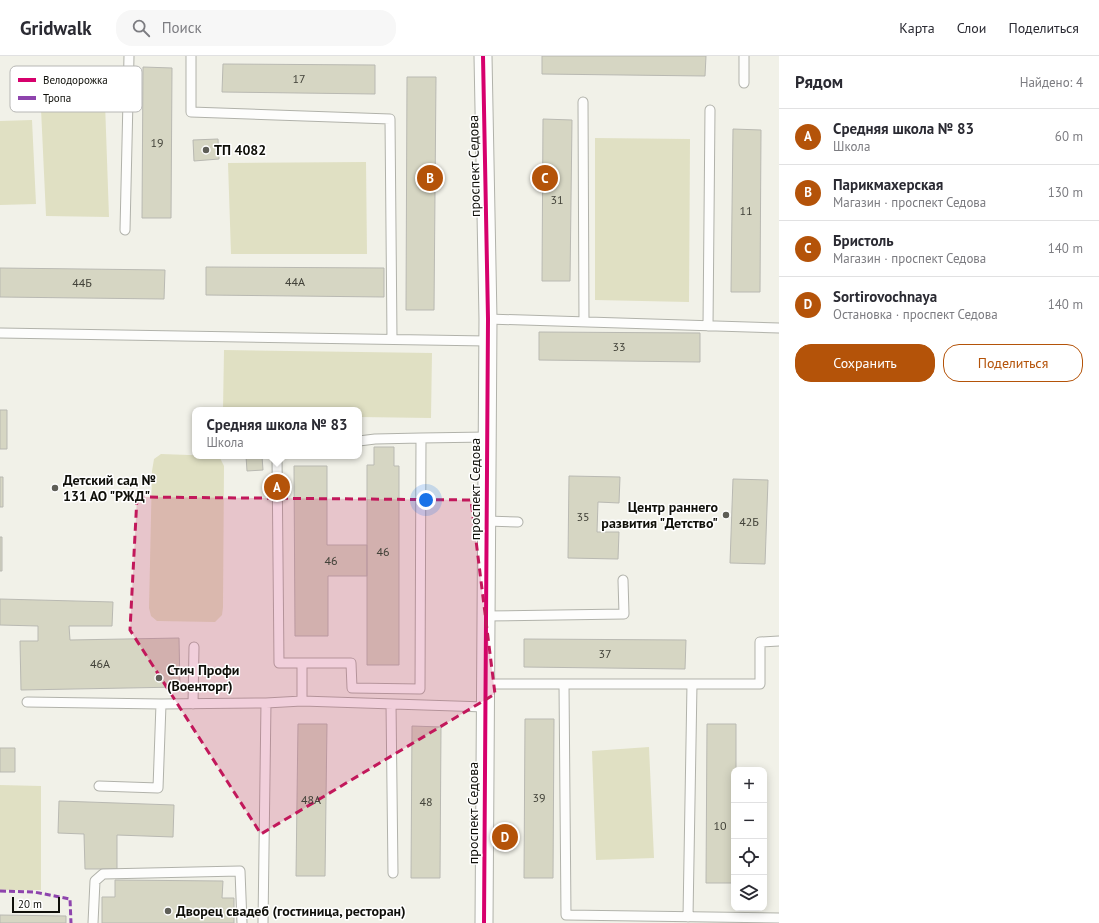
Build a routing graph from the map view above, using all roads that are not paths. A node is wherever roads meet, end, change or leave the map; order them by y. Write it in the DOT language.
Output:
graph roads {
  1 [pos="129,56"];
  2 [pos="191,56"];
  3 [pos="483,56"];
  4 [pos="744,56"];
  5 [pos="129,66"];
  6 [pos="744,84"];
  7 [pos="583,102"];
  8 [pos="710,110"];
  9 [pos="128,112"];
  10 [pos="125,230"];
  11 [pos="488,319"];
  12 [pos="584,322"];
  13 [pos="708,326"];
  14 [pos="779,328"];
  15 [pos="0,333"];
  16 [pos="392,339"];
  17 [pos="487,341"];
  18 [pos="487,437"];
  19 [pos="421,438"];
  20 [pos="362,441"];
  21 [pos="277,459"];
  22 [pos="486,521"];
  23 [pos="518,522"];
  24 [pos="623,580"];
  25 [pos="485,616"];
  26 [pos="779,641"];
  27 [pos="194,646"];
  28 [pos="302,663"];
  29 [pos="486,684"];
  30 [pos="564,684"];
  31 [pos="692,684"];
  32 [pos="27,702"];
  33 [pos="302,702"];
  34 [pos="266,703"];
  35 [pos="161,704"];
  36 [pos="193,704"];
  37 [pos="391,704"];
  38 [pos="485,707"];
  39 [pos="99,786"];
  40 [pos="393,873"];
  41 [pos="688,917"];
  42 [pos="779,918"];
  43 [pos="93,923"];
  44 [pos="242,923"];
  45 [pos="263,923"];
  46 [pos="484,923"];
  1 -- 5 [label="lane"];
  2 -- 16 [label="lane"];
  3 -- 11 [label="street, проспект Седова"];
  4 -- 6 [label="lane"];
  7 -- 12 [label="lane"];
  8 -- 13 [label="lane"];
  9 -- 10 [label="lane"];
  11 -- 12 [label="lane"];
  11 -- 17 [label="street, проспект Седова"];
  12 -- 13 [label="lane"];
  13 -- 14 [label="lane"];
  15 -- 16 [label="lane"];
  16 -- 17 [label="lane"];
  17 -- 18 [label="street, проспект Седова"];
  18 -- 19 [label="lane"];
  18 -- 22 [label="street, проспект Седова"];
  19 -- 20 [label="lane"];
  19 -- 28 [label="lane"];
  21 -- 28 [label="lane"];
  22 -- 23 [label="lane"];
  22 -- 25 [label="street, проспект Седова"];
  24 -- 25 [label="lane"];
  25 -- 29 [label="street, проспект Седова"];
  26 -- 31 [label="lane"];
  27 -- 36 [label="lane"];
  28 -- 33 [label="lane"];
  29 -- 30 [label="lane"];
  29 -- 38 [label="street, проспект Седова"];
  30 -- 31 [label="lane"];
  30 -- 41 [label="lane"];
  31 -- 41 [label="lane"];
  32 -- 35 [label="lane"];
  33 -- 34 [label="lane"];
  33 -- 37 [label="lane"];
  34 -- 36 [label="lane"];
  34 -- 45 [label="lane"];
  35 -- 36 [label="lane"];
  35 -- 39 [label="lane"];
  37 -- 38 [label="lane"];
  37 -- 40 [label="lane"];
  38 -- 46 [label="street, проспект Седова"];
  41 -- 42 [label="lane"];
  43 -- 44 [label="lane"];
}
